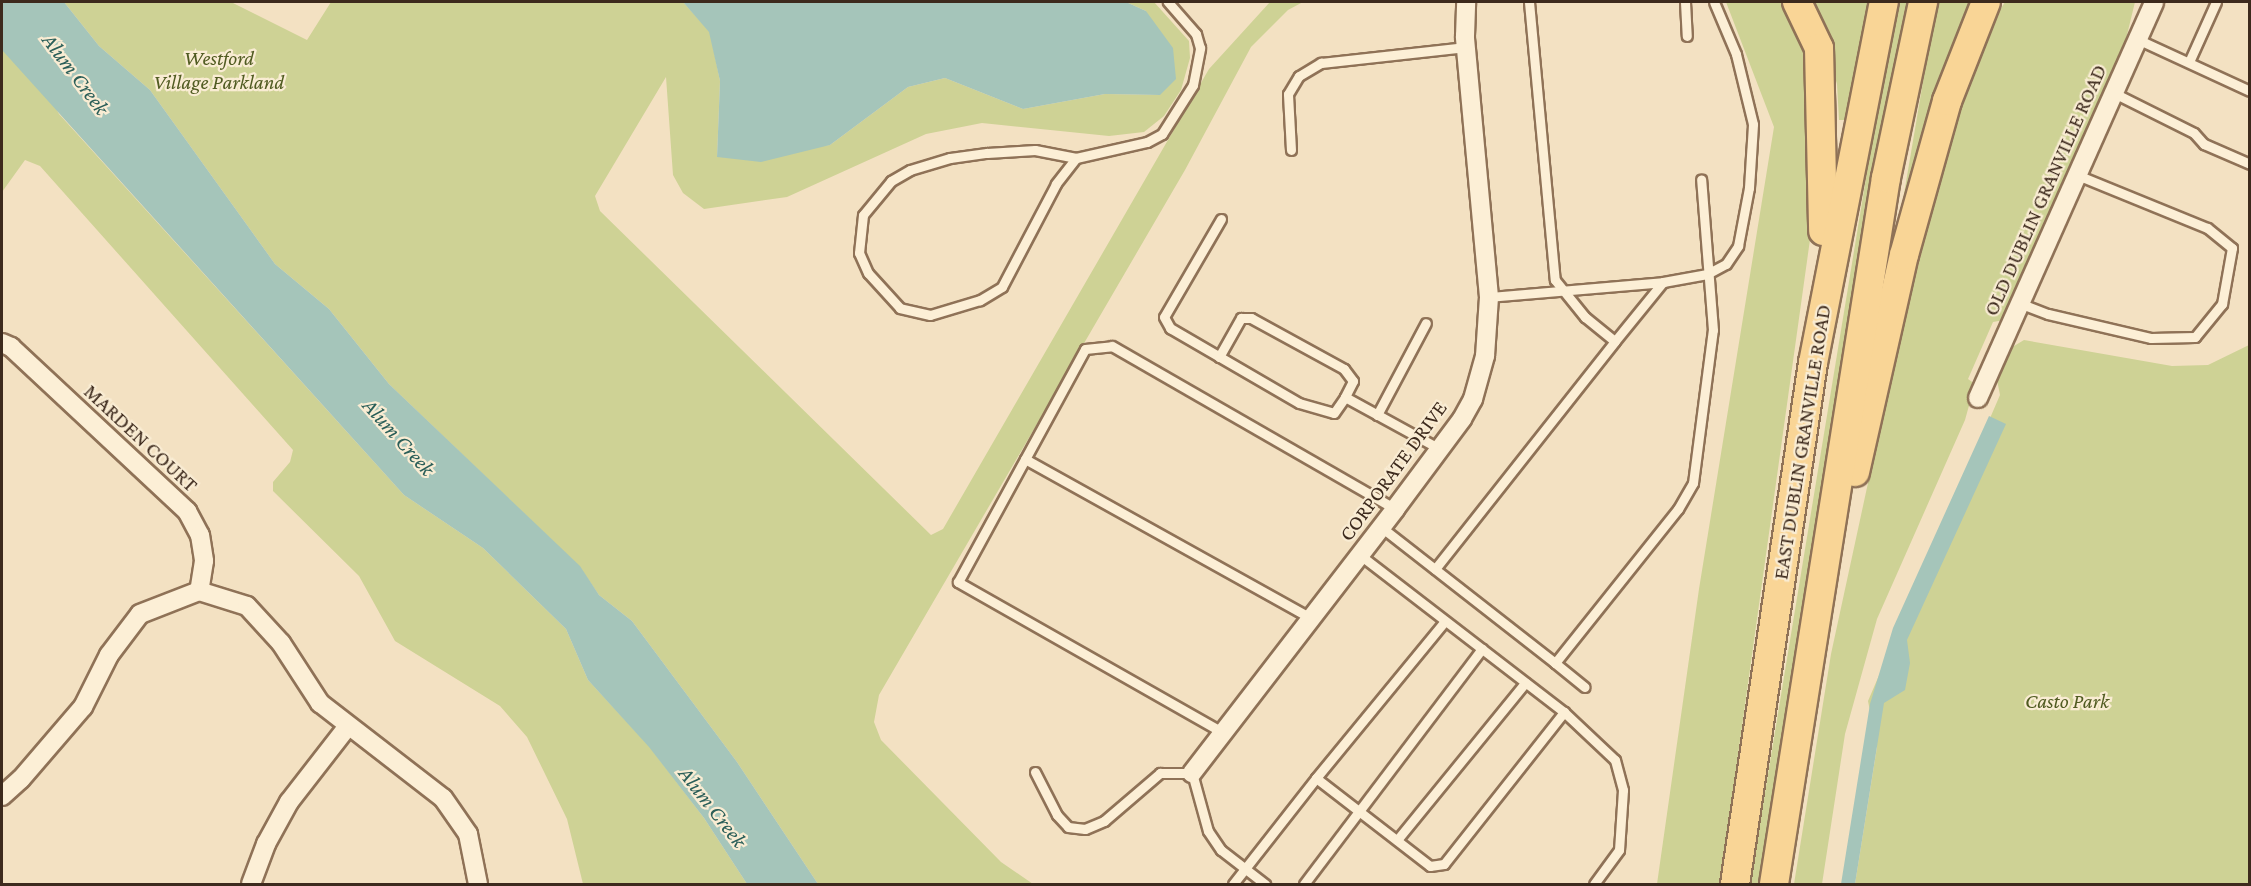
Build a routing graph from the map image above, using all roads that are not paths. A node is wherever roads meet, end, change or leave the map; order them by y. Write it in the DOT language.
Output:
graph roads {
  1 [pos="1168,2"];
  2 [pos="1466,2"];
  3 [pos="1530,2"];
  4 [pos="1685,2"];
  5 [pos="1714,2"];
  6 [pos="1797,2"];
  7 [pos="1884,2"];
  8 [pos="1923,2"];
  9 [pos="1986,2"];
  10 [pos="2154,2"];
  11 [pos="2216,2"];
  12 [pos="1687,36"];
  13 [pos="2137,39"];
  14 [pos="1466,46"];
  15 [pos="2189,62"];
  16 [pos="2250,91"];
  17 [pos="2114,93"];
  18 [pos="1291,150"];
  19 [pos="1077,158"];
  20 [pos="2250,164"];
  21 [pos="2078,175"];
  22 [pos="1701,179"];
  23 [pos="1221,219"];
  24 [pos="1707,274"];
  25 [pos="1663,282"];
  26 [pos="1561,292"];
  27 [pos="1488,297"];
  28 [pos="2019,303"];
  29 [pos="1426,323"];
  30 [pos="1615,341"];
  31 [pos="2,343"];
  32 [pos="1219,357"];
  33 [pos="1813,363"];
  34 [pos="1345,397"];
  35 [pos="1978,398"];
  36 [pos="1377,415"];
  37 [pos="1440,449"];
  38 [pos="1025,459"];
  39 [pos="1395,509"];
  40 [pos="1381,527"];
  41 [pos="1360,555"];
  42 [pos="1435,569"];
  43 [pos="199,591"];
  44 [pos="1311,618"];
  45 [pos="1445,621"];
  46 [pos="1482,649"];
  47 [pos="1555,663"];
  48 [pos="1525,682"];
  49 [pos="1585,687"];
  50 [pos="1801,711"];
  51 [pos="1564,712"];
  52 [pos="348,726"];
  53 [pos="1222,732"];
  54 [pos="1035,772"];
  55 [pos="1192,772"];
  56 [pos="1316,778"];
  57 [pos="2,796"];
  58 [pos="1357,810"];
  59 [pos="1396,840"];
  60 [pos="1245,869"];
  61 [pos="478,881"];
  62 [pos="251,885"];
  63 [pos="1233,885"];
  64 [pos="1265,885"];
  65 [pos="1304,885"];
  66 [pos="1594,885"];
  67 [pos="1735,885"];
  68 [pos="1774,885"];
  1 -- 19 [label="lane"];
  2 -- 14 [label="street, CORPORATE DRIVE"];
  3 -- 26 [label="lane"];
  4 -- 12 [label="lane"];
  5 -- 24 [label="lane"];
  6 -- 33 [label="main road"];
  7 -- 33 [label="main road, EAST DUBLIN GRANVILLE ROAD"];
  8 -- 50 [label="main road, EAST DUBLIN GRANVILLE ROAD"];
  9 -- 50 [label="main road"];
  10 -- 13 [label="street, OLD DUBLIN GRANVILLE ROAD"];
  11 -- 15 [label="lane"];
  13 -- 15 [label="lane"];
  13 -- 17 [label="street, OLD DUBLIN GRANVILLE ROAD"];
  14 -- 18 [label="lane"];
  14 -- 27 [label="street, CORPORATE DRIVE"];
  15 -- 16 [label="lane"];
  17 -- 20 [label="lane"];
  17 -- 21 [label="street, OLD DUBLIN GRANVILLE ROAD"];
  19 -- 19 [label="lane"];
  21 -- 28 [label="street, OLD DUBLIN GRANVILLE ROAD"];
  21 -- 28 [label="lane"];
  22 -- 24 [label="lane"];
  23 -- 32 [label="lane"];
  24 -- 25 [label="lane"];
  24 -- 47 [label="lane"];
  25 -- 26 [label="lane"];
  25 -- 30 [label="lane"];
  26 -- 27 [label="lane"];
  26 -- 30 [label="lane"];
  27 -- 37 [label="street, CORPORATE DRIVE"];
  28 -- 35 [label="street, OLD DUBLIN GRANVILLE ROAD"];
  29 -- 36 [label="lane"];
  30 -- 42 [label="lane"];
  31 -- 43 [label="street, MARDEN COURT"];
  32 -- 34 [label="lane"];
  32 -- 34 [label="lane"];
  33 -- 67 [label="main road, EAST DUBLIN GRANVILLE ROAD"];
  34 -- 36 [label="lane"];
  36 -- 37 [label="lane"];
  37 -- 39 [label="street, CORPORATE DRIVE"];
  38 -- 39 [label="lane"];
  38 -- 44 [label="lane"];
  38 -- 53 [label="lane"];
  39 -- 40 [label="street, CORPORATE DRIVE"];
  40 -- 41 [label="street, CORPORATE DRIVE"];
  40 -- 42 [label="lane"];
  41 -- 44 [label="street, CORPORATE DRIVE"];
  41 -- 45 [label="lane"];
  42 -- 47 [label="lane"];
  43 -- 52 [label="street"];
  43 -- 57 [label="street"];
  44 -- 53 [label="street, CORPORATE DRIVE"];
  45 -- 46 [label="lane"];
  45 -- 56 [label="lane"];
  46 -- 48 [label="lane"];
  46 -- 58 [label="lane"];
  47 -- 49 [label="lane"];
  48 -- 51 [label="lane"];
  48 -- 59 [label="lane"];
  50 -- 68 [label="main road, EAST DUBLIN GRANVILLE ROAD"];
  51 -- 59 [label="lane"];
  51 -- 66 [label="lane"];
  52 -- 61 [label="street"];
  52 -- 62 [label="street"];
  53 -- 55 [label="street, CORPORATE DRIVE"];
  54 -- 55 [label="lane"];
  55 -- 60 [label="lane"];
  56 -- 58 [label="lane"];
  56 -- 60 [label="lane"];
  58 -- 59 [label="lane"];
  58 -- 65 [label="lane"];
  60 -- 63 [label="lane"];
  60 -- 64 [label="lane"];
}
